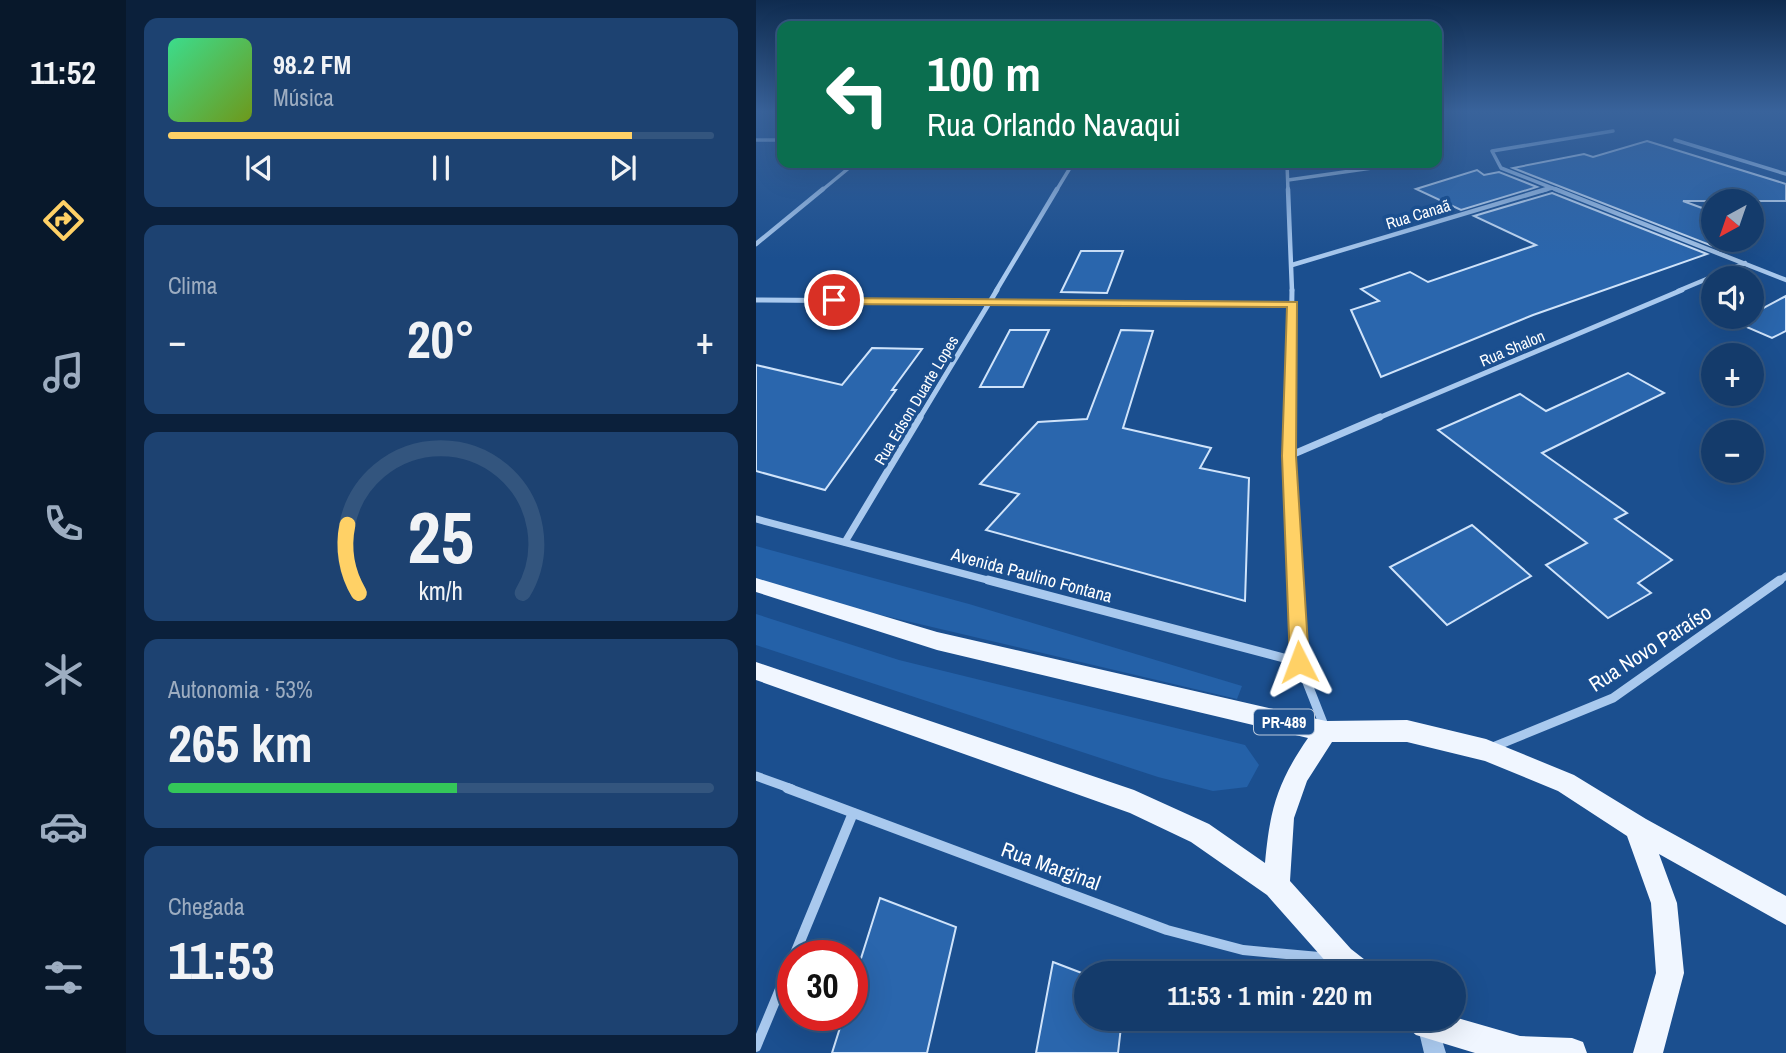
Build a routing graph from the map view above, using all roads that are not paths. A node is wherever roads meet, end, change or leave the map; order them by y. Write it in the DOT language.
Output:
graph roads {
  1 [pos="1497,161"];
  2 [pos="1744,161"];
  3 [pos="849,168"];
  4 [pos="1070,168"];
  5 [pos="1287,168"];
  6 [pos="1372,168"];
  7 [pos="1786,174"];
  8 [pos="1288,180"];
  9 [pos="1552,188"];
  10 [pos="756,244"];
  11 [pos="1745,263"];
  12 [pos="1292,265"];
  13 [pos="1786,280"];
  14 [pos="756,300"];
  15 [pos="989,302"];
  16 [pos="1293,304"];
  17 [pos="1289,456"];
  18 [pos="756,519"];
  19 [pos="845,542"];
  20 [pos="1786,576"];
  21 [pos="756,585"];
  22 [pos="1299,662"];
  23 [pos="756,671"];
  24 [pos="1326,732"];
  25 [pos="1486,750"];
  26 [pos="756,776"];
  27 [pos="853,813"];
  28 [pos="1637,828"];
  29 [pos="1276,886"];
  30 [pos="1786,911"];
  31 [pos="800,940"];
  32 [pos="1317,961"];
  33 [pos="1345,961"];
  34 [pos="777,996"];
  35 [pos="1427,1031"];
  36 [pos="1455,1031"];
  37 [pos="756,1047"];
  38 [pos="1435,1053"];
  39 [pos="1572,1053"];
  40 [pos="1648,1053"];
  1 -- 9 [label="street"];
  2 -- 7 [label="street"];
  3 -- 10 [label="street"];
  4 -- 15 [label="street, Rua Edson Duarte Lopes"];
  5 -- 8 [label="street"];
  6 -- 8 [label="street"];
  8 -- 12 [label="street"];
  9 -- 11 [label="street"];
  9 -- 12 [label="street, Rua Canaã"];
  11 -- 13 [label="street"];
  11 -- 17 [label="street, Rua Shalon"];
  12 -- 16 [label="street"];
  14 -- 15 [label="street"];
  15 -- 16 [label="street"];
  15 -- 19 [label="street, Rua Edson Duarte Lopes"];
  16 -- 17 [label="street"];
  17 -- 22 [label="street"];
  18 -- 19 [label="street, Avenida Paulino Fontana"];
  19 -- 22 [label="street, Avenida Paulino Fontana"];
  20 -- 25 [label="street, Rua Novo Paraíso"];
  21 -- 24 [label="main road, PR-489 / PR-489"];
  22 -- 24 [label="street"];
  23 -- 29 [label="main road"];
  24 -- 25 [label="main road, PR-489 / PR-489"];
  24 -- 29 [label="main road"];
  25 -- 28 [label="main road, PR-489 / PR-489"];
  26 -- 27 [label="street, Rua Marginal"];
  27 -- 31 [label="street"];
  27 -- 32 [label="street, Rua Marginal"];
  28 -- 30 [label="main road, PR-489 / PR-489"];
  28 -- 40 [label="main road"];
  29 -- 33 [label="main road"];
  34 -- 37 [label="street"];
  35 -- 38 [label="street"];
  36 -- 39 [label="main road"];
}
